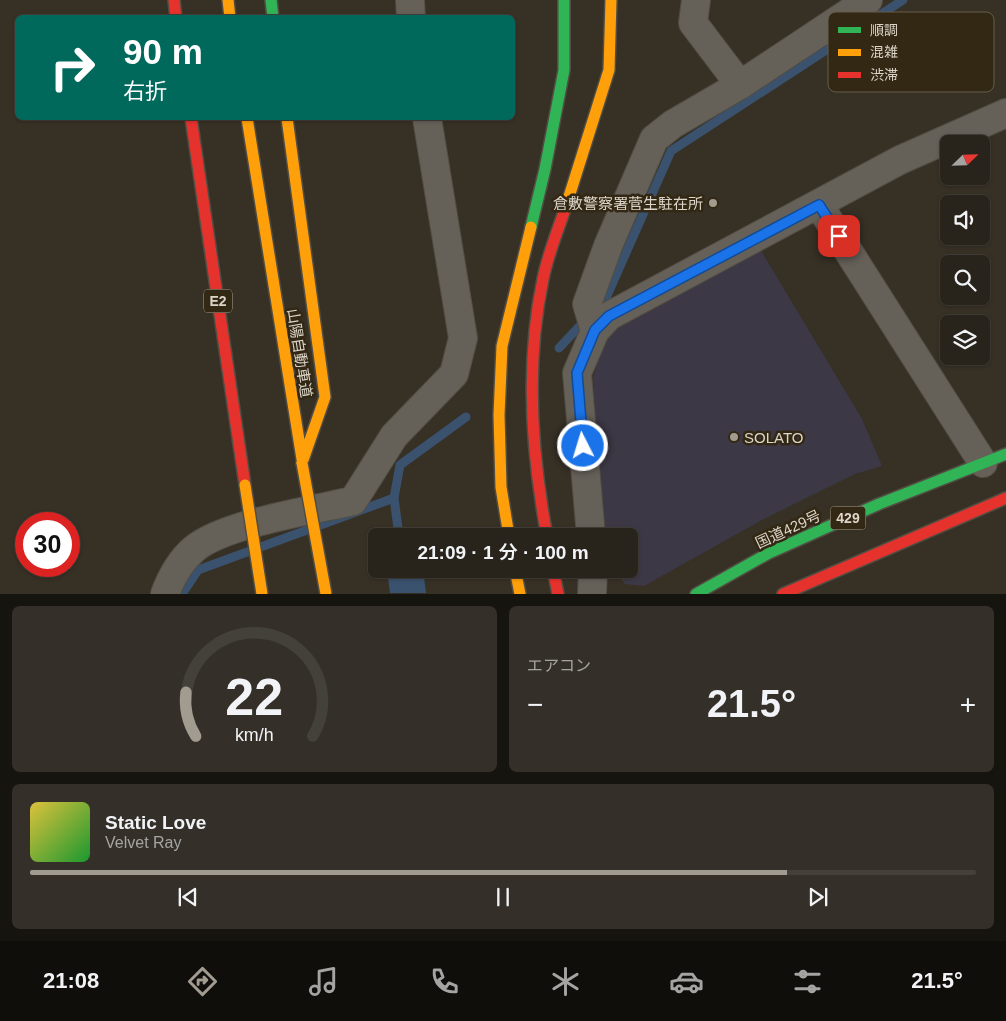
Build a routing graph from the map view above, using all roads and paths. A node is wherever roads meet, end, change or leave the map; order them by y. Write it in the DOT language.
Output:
graph roads {
  1 [pos="174,0"];
  2 [pos="228,0"];
  3 [pos="271,0"];
  4 [pos="410,0"];
  5 [pos="564,0"];
  6 [pos="611,0"];
  7 [pos="696,0"];
  8 [pos="868,0"];
  9 [pos="850,12"];
  10 [pos="176,15"];
  11 [pos="230,15"];
  12 [pos="273,15"];
  13 [pos="412,15"];
  14 [pos="828,27"];
  15 [pos="740,85"];
  16 [pos="1006,113"];
  17 [pos="191,120"];
  18 [pos="246,120"];
  19 [pos="287,120"];
  20 [pos="427,120"];
  21 [pos="819,205"];
  22 [pos="592,322"];
  23 [pos="994,458"];
  24 [pos="302,463"];
  25 [pos="1006,498"];
  26 [pos="508,528"];
  27 [pos="546,528"];
  28 [pos="590,528"];
  29 [pos="517,578"];
  30 [pos="555,578"];
  31 [pos="593,578"];
  32 [pos="165,594"];
  33 [pos="262,594"];
  34 [pos="326,594"];
  35 [pos="520,594"];
  36 [pos="558,594"];
  37 [pos="592,594"];
  38 [pos="696,594"];
  39 [pos="783,594"];
  1 -- 10 [label="highway"];
  2 -- 11 [label="highway"];
  3 -- 12 [label="highway"];
  4 -- 13 [label="street"];
  5 -- 26 [label="highway"];
  6 -- 27 [label="highway"];
  7 -- 15 [label="street"];
  8 -- 9 [label="street"];
  14 -- 15 [label="street"];
  15 -- 22 [label="street"];
  16 -- 21 [label="street"];
  17 -- 33 [label="highway, E2, bridge"];
  18 -- 24 [label="highway, 山陽自動車道"];
  19 -- 24 [label="highway"];
  20 -- 32 [label="street"];
  21 -- 22 [label="street"];
  21 -- 23 [label="street"];
  22 -- 28 [label="street"];
  23 -- 38 [label="highway, 国道429号 / 429"];
  24 -- 34 [label="highway, 山陽自動車道, bridge"];
  25 -- 39 [label="highway"];
  29 -- 35 [label="highway"];
  30 -- 36 [label="highway"];
  31 -- 37 [label="street"];
}
